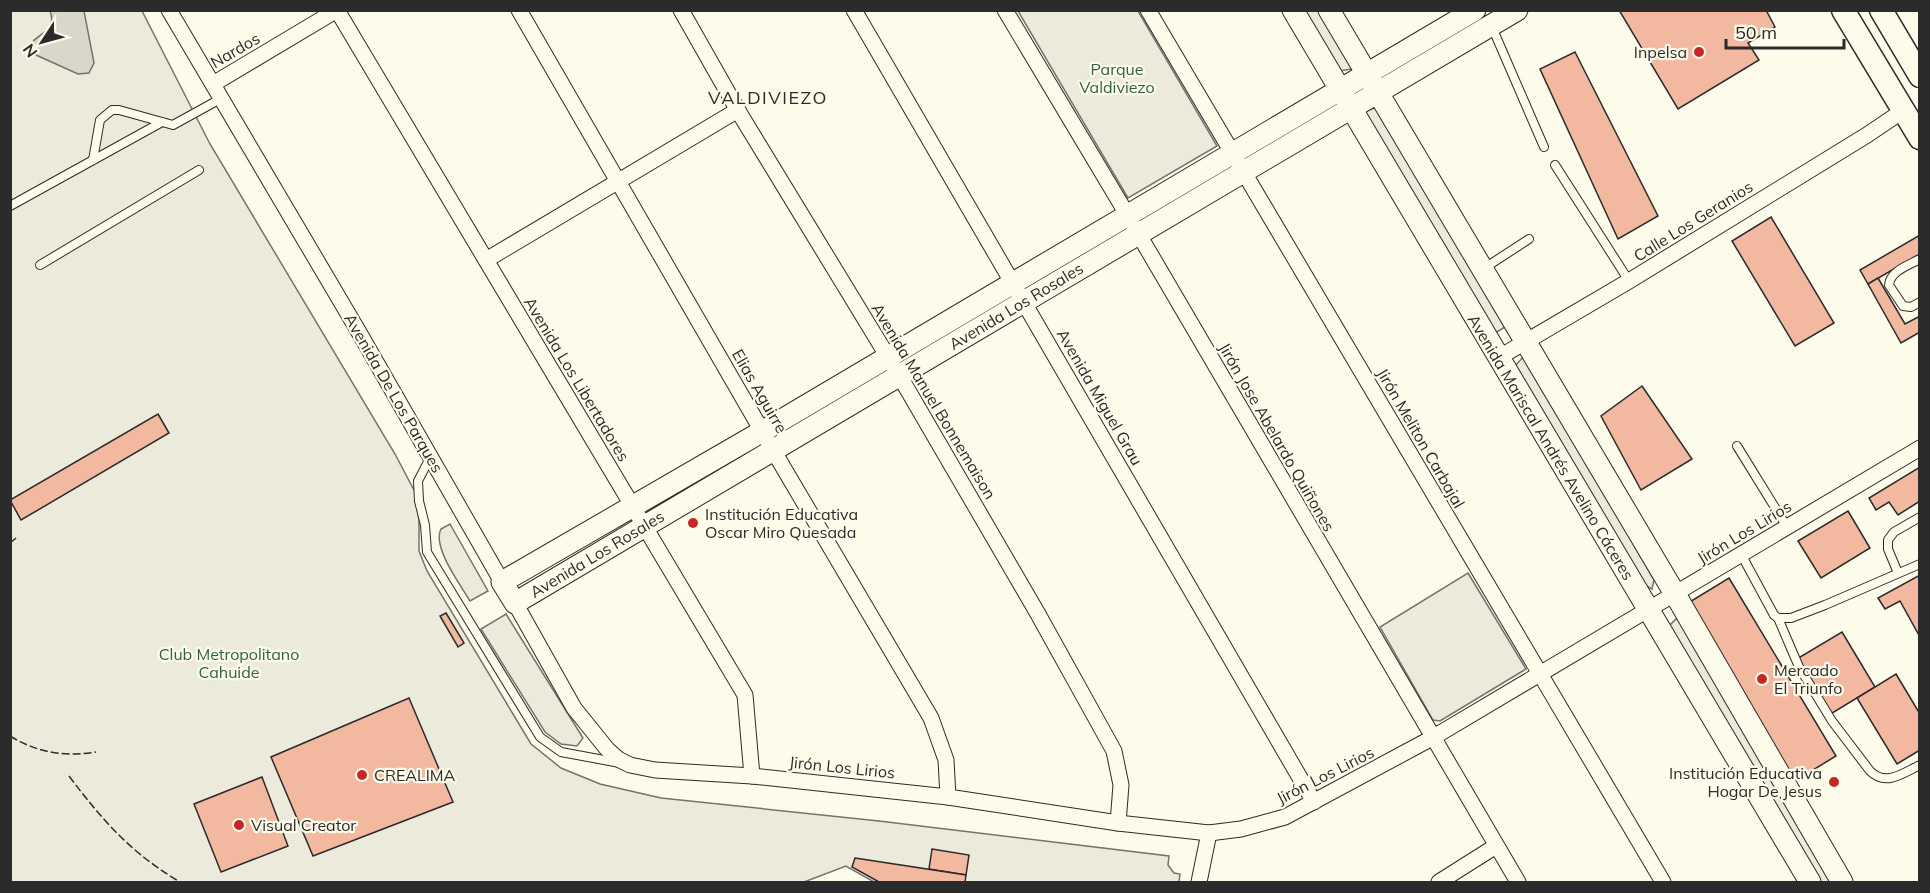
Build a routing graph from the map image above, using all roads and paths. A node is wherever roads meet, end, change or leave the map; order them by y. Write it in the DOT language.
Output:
graph roads {
  1 [pos="169,10"];
  2 [pos="337,10"];
  3 [pos="519,10"];
  4 [pos="681,10"];
  5 [pos="854,10"];
  6 [pos="1005,10"];
  7 [pos="1148,10"];
  8 [pos="1293,10"];
  9 [pos="1329,10"];
  10 [pos="1475,10"];
  11 [pos="1517,10"];
  12 [pos="1843,10"];
  13 [pos="1881,10"];
  14 [pos="1491,26"];
  15 [pos="1916,65"];
  16 [pos="213,84"];
  17 [pos="1372,84"];
  18 [pos="222,98"];
  19 [pos="1344,100"];
  20 [pos="738,110"];
  21 [pos="1904,110"];
  22 [pos="162,122"];
  23 [pos="1920,138"];
  24 [pos="1545,147"];
  25 [pos="93,160"];
  26 [pos="1239,163"];
  27 [pos="1555,165"];
  28 [pos="199,170"];
  29 [pos="618,181"];
  30 [pos="10,206"];
  31 [pos="1133,225"];
  32 [pos="1529,239"];
  33 [pos="1920,259"];
  34 [pos="486,260"];
  35 [pos="40,265"];
  36 [pos="1482,270"];
  37 [pos="1629,281"];
  38 [pos="1018,293"];
  39 [pos="1920,302"];
  40 [pos="1525,343"];
  41 [pos="888,357"];
  42 [pos="1498,358"];
  43 [pos="899,375"];
  44 [pos="763,431"];
  45 [pos="1737,446"];
  46 [pos="1920,448"];
  47 [pos="773,450"];
  48 [pos="430,456"];
  49 [pos="632,507"];
  50 [pos="1920,517"];
  51 [pos="643,526"];
  52 [pos="1787,527"];
  53 [pos="1741,554"];
  54 [pos="1920,564"];
  55 [pos="1898,573"];
  56 [pos="502,582"];
  57 [pos="1675,594"];
  58 [pos="514,603"];
  59 [pos="1648,610"];
  60 [pos="1778,618"];
  61 [pos="1539,674"];
  62 [pos="1432,738"];
  63 [pos="630,765"];
  64 [pos="1920,765"];
  65 [pos="752,776"];
  66 [pos="948,797"];
  67 [pos="1314,802"];
  68 [pos="1118,823"];
  69 [pos="1209,832"];
  70 [pos="1496,846"];
  71 [pos="1199,882"];
  72 [pos="1439,882"];
  73 [pos="1518,882"];
  74 [pos="1663,882"];
  75 [pos="1810,882"];
  76 [pos="1842,882"];
  1 -- 16 [label="street, Avenida De Los Parques"];
  2 -- 16 [label="street, Nardos"];
  2 -- 34 [label="street, Avenida Los Libertadores"];
  3 -- 29 [label="street, Elias Aguirre"];
  4 -- 20 [label="street, Avenida Manuel Bonnemaison"];
  5 -- 38 [label="street, Avenida Miguel Grau"];
  6 -- 31 [label="street, Jirón Jose Abelardo Quiñones"];
  7 -- 26 [label="street, Jirón Meliton Carbajal"];
  8 -- 19 [label="street, Avenida Mariscal Andrés Avelino Cáceres"];
  9 -- 17 [label="street, Avenida Mariscal Andrés Avelino Cáceres"];
  10 -- 17 [label="street, Avenida Los Rosales"];
  11 -- 14 [label="street, Avenida Los Rosales"];
  12 -- 21 [label="main road"];
  13 -- 15 [label="main road"];
  14 -- 17 [label="street, Avenida Los Rosales"];
  14 -- 24 [label="lane"];
  16 -- 18 [label="street, Avenida De Los Parques"];
  17 -- 19 [label="street, Avenida Los Rosales"];
  17 -- 36 [label="street, Avenida Mariscal Andrés Avelino Cáceres"];
  18 -- 22 [label="lane"];
  18 -- 48 [label="street, Avenida De Los Parques"];
  19 -- 26 [label="street, Avenida Los Rosales"];
  19 -- 42 [label="street, Avenida Mariscal Andrés Avelino Cáceres"];
  20 -- 29 [label="street"];
  20 -- 41 [label="street, Avenida Manuel Bonnemaison"];
  21 -- 23 [label="main road"];
  21 -- 37 [label="street, Calle Los Geranios"];
  22 -- 25 [label="lane"];
  22 -- 25 [label="lane"];
  25 -- 30 [label="lane"];
  26 -- 31 [label="street, Avenida Los Rosales"];
  26 -- 61 [label="street, Jirón Meliton Carbajal"];
  27 -- 37 [label="lane"];
  28 -- 35 [label="lane"];
  29 -- 34 [label="street"];
  29 -- 44 [label="street, Elias Aguirre"];
  31 -- 38 [label="street, Avenida Los Rosales"];
  31 -- 62 [label="street, Jirón Jose Abelardo Quiñones"];
  32 -- 36 [label="lane"];
  33 -- 39 [label="lane"];
  34 -- 49 [label="street, Avenida Los Libertadores"];
  36 -- 40 [label="street, Avenida Mariscal Andrés Avelino Cáceres"];
  37 -- 40 [label="street, Calle Los Geranios"];
  38 -- 41 [label="street, Avenida Los Rosales"];
  38 -- 43 [label="street, Avenida Los Rosales"];
  38 -- 67 [label="street, Avenida Miguel Grau"];
  40 -- 42 [label="street, Calle Los Geranios"];
  40 -- 57 [label="street, Avenida Mariscal Andrés Avelino Cáceres"];
  41 -- 43 [label="street, Avenida Manuel Bonnemaison"];
  41 -- 44 [label="street, Avenida Los Rosales"];
  42 -- 59 [label="street, Avenida Mariscal Andrés Avelino Cáceres"];
  43 -- 47 [label="street, Avenida Los Rosales"];
  43 -- 68 [label="street, Avenida Manuel Bonnemaison"];
  44 -- 47 [label="street, Elias Aguirre"];
  44 -- 49 [label="street, Avenida Los Rosales"];
  45 -- 52 [label="lane"];
  46 -- 52 [label="street, Jirón Los Lirios"];
  47 -- 51 [label="street, Avenida Los Rosales"];
  47 -- 66 [label="street, Elias Aguirre"];
  48 -- 56 [label="street, Avenida De Los Parques"];
  48 -- 63 [label="lane"];
  49 -- 51 [label="street, Avenida Los Libertadores"];
  49 -- 56 [label="street, Avenida Los Rosales"];
  50 -- 55 [label="lane"];
  51 -- 58 [label="street, Avenida Los Rosales"];
  51 -- 65 [label="street, Avenida Los Libertadores"];
  52 -- 53 [label="street, Jirón Los Lirios"];
  53 -- 57 [label="street, Jirón Los Lirios"];
  53 -- 60 [label="lane"];
  54 -- 55 [label="lane"];
  55 -- 60 [label="lane"];
  56 -- 58 [label="street, Avenida De Los Parques"];
  57 -- 59 [label="street, Jirón Los Lirios"];
  57 -- 76 [label="street, Avenida Mariscal Andrés Avelino Cáceres"];
  58 -- 63 [label="street, Avenida De Los Parques"];
  59 -- 61 [label="street, Jirón Los Lirios"];
  59 -- 75 [label="street, Avenida Mariscal Andrés Avelino Cáceres"];
  60 -- 64 [label="lane"];
  61 -- 62 [label="street, Jirón Los Lirios"];
  61 -- 74 [label="street, Jirón Meliton Carbajal"];
  62 -- 67 [label="street, Jirón Los Lirios"];
  62 -- 70 [label="street, Jirón Jose Abelardo Quiñones"];
  63 -- 65 [label="street, Jirón Los Lirios"];
  65 -- 66 [label="street, Jirón Los Lirios"];
  66 -- 68 [label="street, Jirón Los Lirios"];
  67 -- 69 [label="street, Jirón Los Lirios"];
  68 -- 69 [label="street, Jirón Los Lirios"];
  69 -- 71 [label="street"];
  70 -- 72 [label="street"];
  70 -- 73 [label="street, Jirón Jose Abelardo Quiñones"];
}
